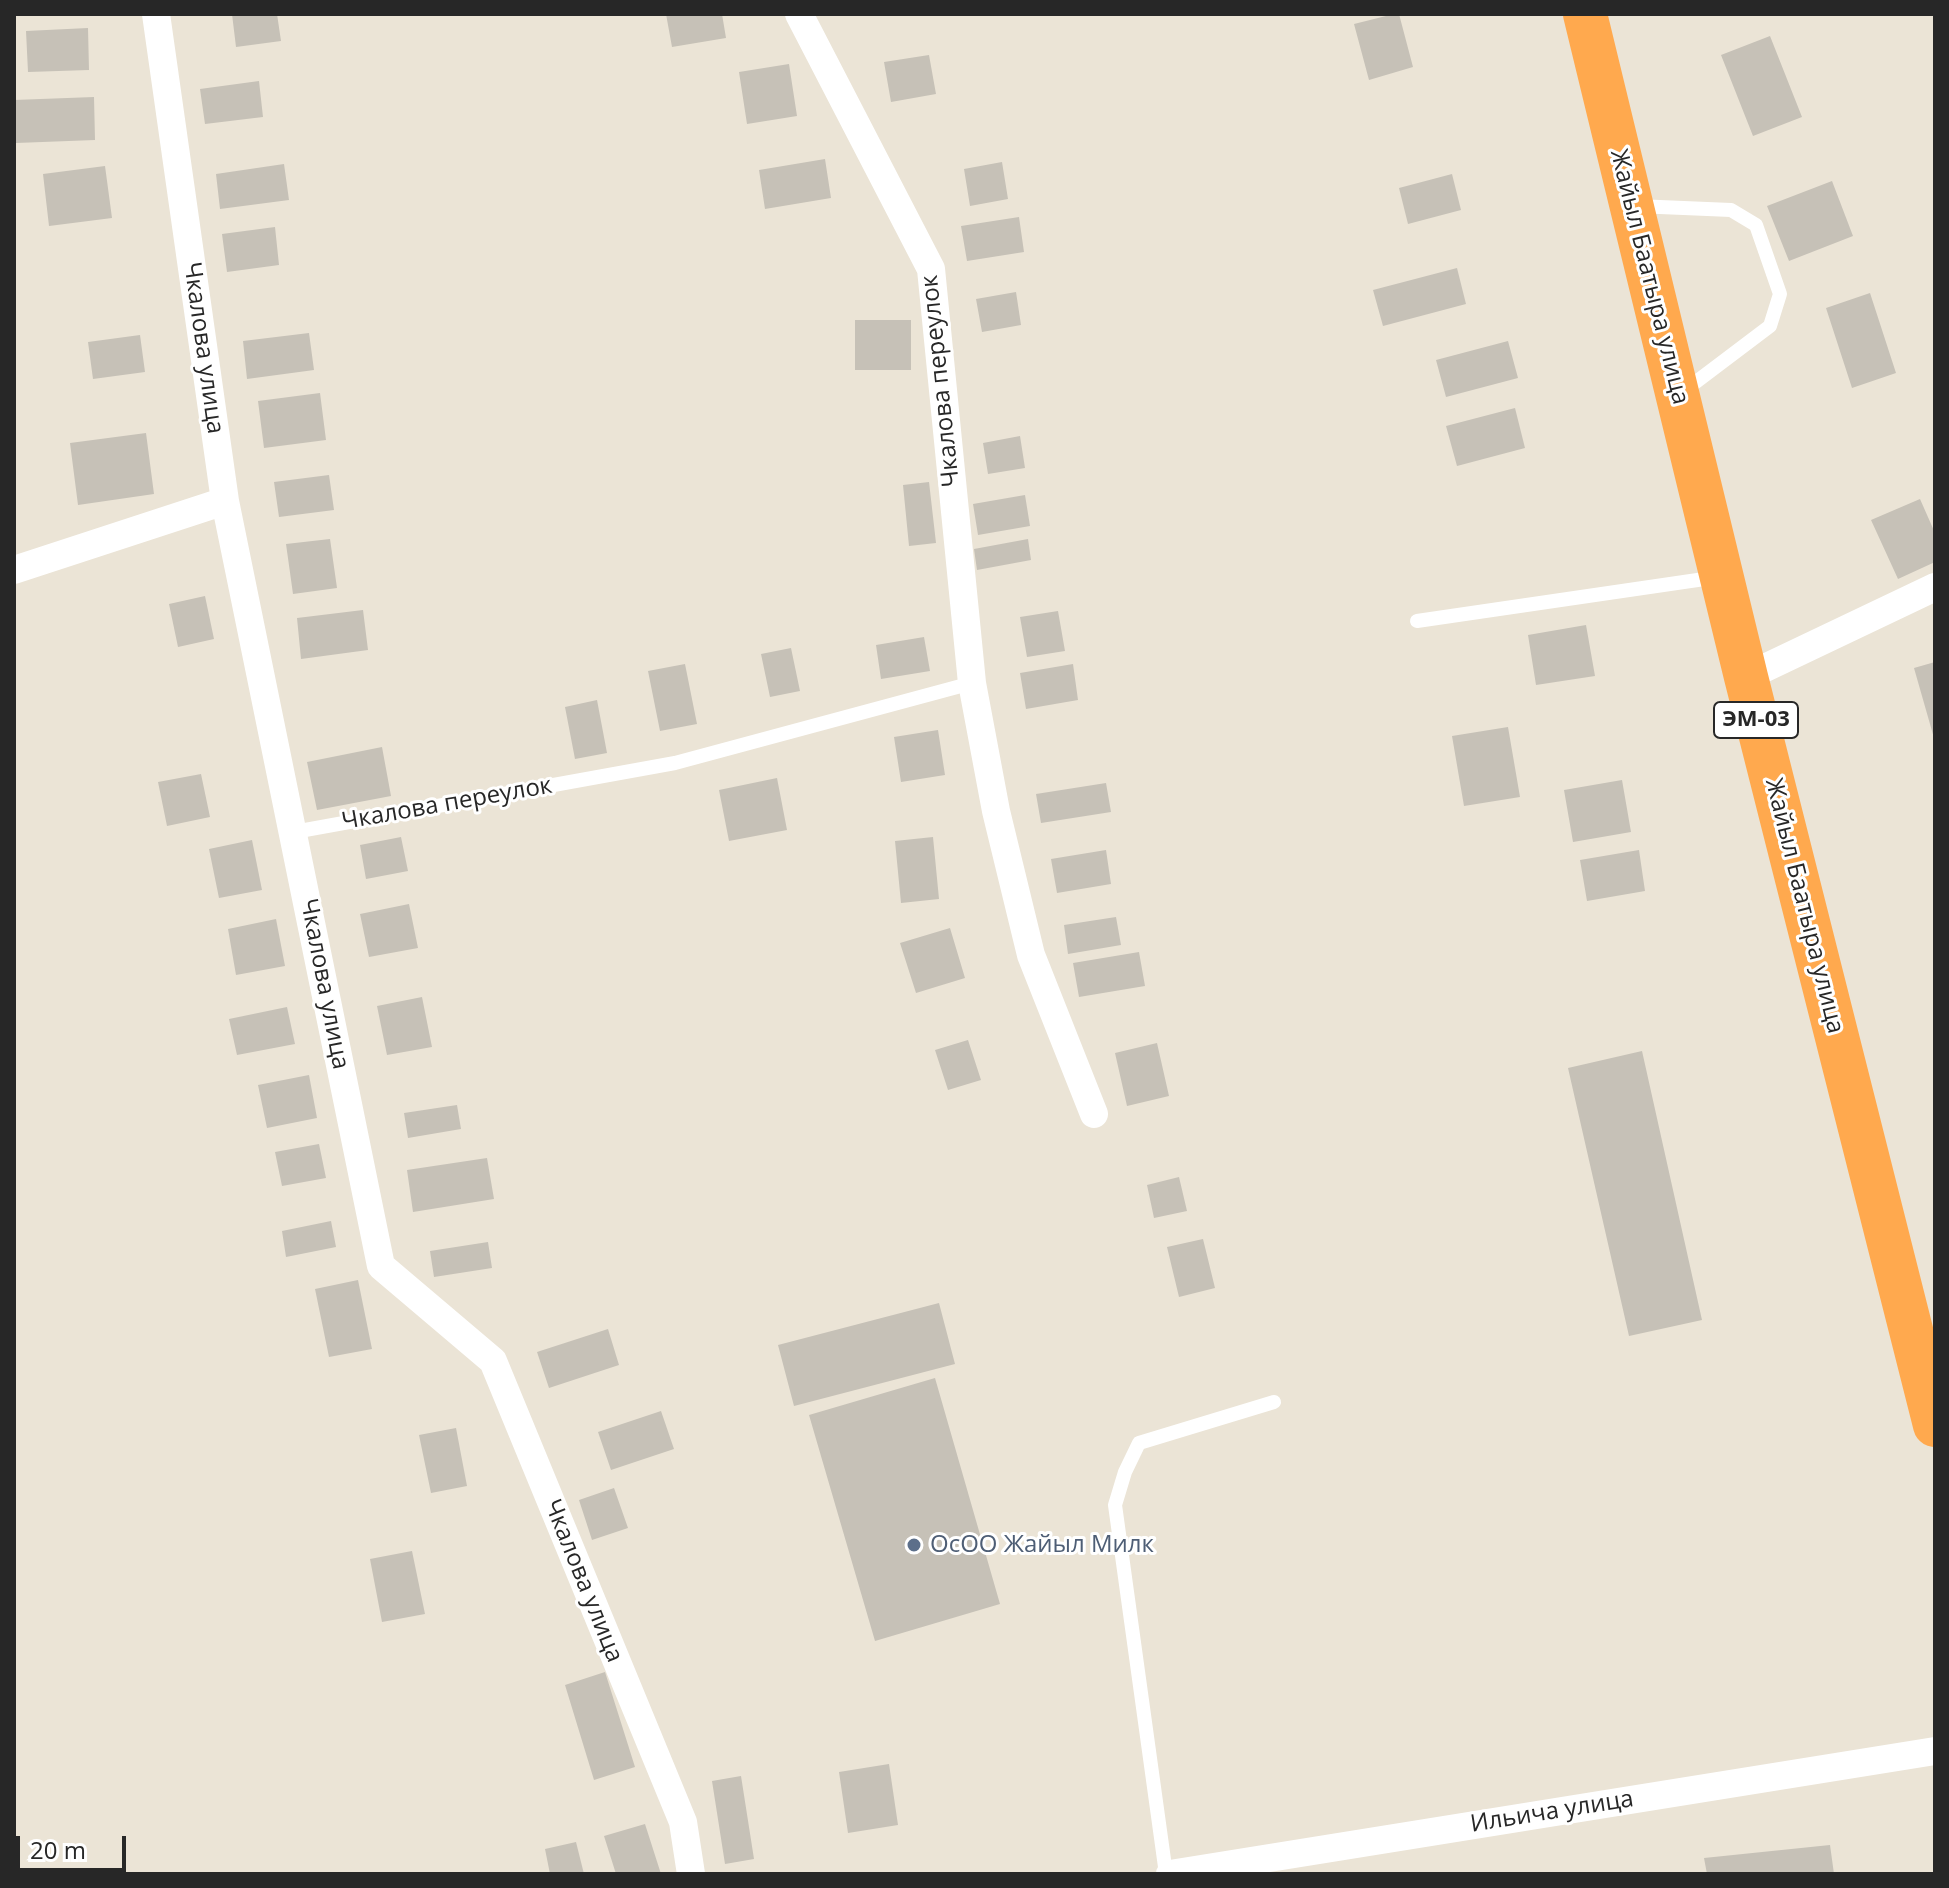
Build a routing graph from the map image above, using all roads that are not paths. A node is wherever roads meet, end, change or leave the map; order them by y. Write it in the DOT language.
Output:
graph roads {
  1 [pos="156,14"];
  2 [pos="799,14"];
  3 [pos="1585,14"];
  4 [pos="1632,206"];
  5 [pos="1678,396"];
  6 [pos="225,501"];
  7 [pos="14,570"];
  8 [pos="1721,577"];
  9 [pos="1935,587"];
  10 [pos="1417,621"];
  11 [pos="1746,677"];
  12 [pos="972,683"];
  13 [pos="294,832"];
  14 [pos="1094,1114"];
  15 [pos="1274,1402"];
  16 [pos="1935,1425"];
  17 [pos="1935,1751"];
  18 [pos="691,1874"];
  19 [pos="1168,1874"];
  1 -- 6 [label="street, Чкалова улица"];
  2 -- 12 [label="street, Чкалова переулок"];
  3 -- 4 [label="highway, Жайыл Баатыра улица / ЭМ-03"];
  4 -- 5 [label="highway, Жайыл Баатыра улица / ЭМ-03"];
  4 -- 5 [label="lane"];
  5 -- 8 [label="highway, Жайыл Баатыра улица / ЭМ-03"];
  6 -- 7 [label="street"];
  6 -- 13 [label="street, Чкалова улица"];
  8 -- 10 [label="lane"];
  8 -- 11 [label="highway, Жайыл Баатыра улица / ЭМ-03"];
  9 -- 11 [label="street"];
  11 -- 16 [label="highway, Жайыл Баатыра улица / ЭМ-03"];
  12 -- 13 [label="lane, Чкалова переулок"];
  12 -- 14 [label="street, Чкалова переулок"];
  13 -- 18 [label="street, Чкалова улица"];
  15 -- 19 [label="lane"];
  17 -- 19 [label="street, Ильича улица"];
}
